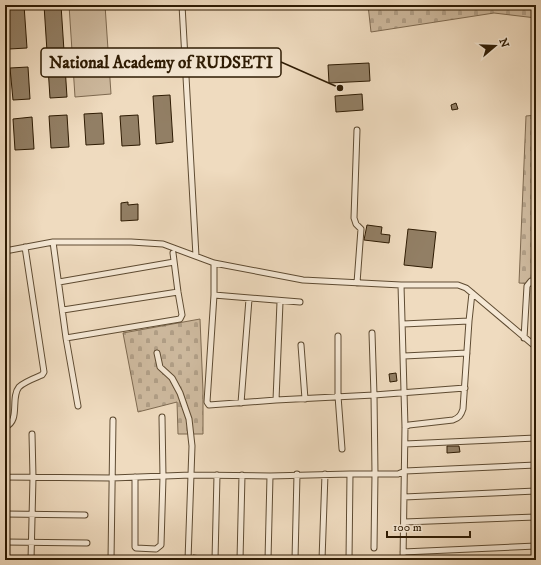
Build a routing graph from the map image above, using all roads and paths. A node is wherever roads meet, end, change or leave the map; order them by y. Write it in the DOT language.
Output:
graph roads {
  1 [pos="182,5"];
  2 [pos="357,130"];
  3 [pos="53,242"];
  4 [pos="25,247"];
  5 [pos="5,251"];
  6 [pos="173,253"];
  7 [pos="196,256"];
  8 [pos="174,262"];
  9 [pos="214,263"];
  10 [pos="536,281"];
  11 [pos="59,282"];
  12 [pos="357,283"];
  13 [pos="402,285"];
  14 [pos="178,292"];
  15 [pos="472,293"];
  16 [pos="214,295"];
  17 [pos="249,299"];
  18 [pos="280,302"];
  19 [pos="300,302"];
  20 [pos="63,310"];
  21 [pos="469,322"];
  22 [pos="403,324"];
  23 [pos="372,333"];
  24 [pos="338,336"];
  25 [pos="66,338"];
  26 [pos="524,338"];
  27 [pos="301,345"];
  28 [pos="536,347"];
  29 [pos="157,353"];
  30 [pos="467,353"];
  31 [pos="404,356"];
  32 [pos="465,388"];
  33 [pos="405,393"];
  34 [pos="374,395"];
  35 [pos="338,396"];
  36 [pos="305,399"];
  37 [pos="276,400"];
  38 [pos="241,402"];
  39 [pos="78,406"];
  40 [pos="162,417"];
  41 [pos="113,420"];
  42 [pos="5,427"];
  43 [pos="405,427"];
  44 [pos="32,434"];
  45 [pos="536,438"];
  46 [pos="405,444"];
  47 [pos="342,449"];
  48 [pos="5,452"];
  49 [pos="536,465"];
  50 [pos="405,470"];
  51 [pos="297,474"];
  52 [pos="325,474"];
  53 [pos="350,474"];
  54 [pos="375,474"];
  55 [pos="191,475"];
  56 [pos="217,475"];
  57 [pos="242,475"];
  58 [pos="163,476"];
  59 [pos="270,476"];
  60 [pos="6,477"];
  61 [pos="33,477"];
  62 [pos="134,477"];
  63 [pos="112,478"];
  64 [pos="536,491"];
  65 [pos="404,497"];
  66 [pos="5,514"];
  67 [pos="32,514"];
  68 [pos="84,515"];
  69 [pos="536,517"];
  70 [pos="404,522"];
  71 [pos="5,542"];
  72 [pos="32,542"];
  73 [pos="87,543"];
  74 [pos="536,546"];
  75 [pos="374,548"];
  76 [pos="403,552"];
  77 [pos="32,560"];
  78 [pos="111,560"];
  79 [pos="188,560"];
  80 [pos="215,560"];
  81 [pos="240,560"];
  82 [pos="268,560"];
  83 [pos="295,560"];
  84 [pos="322,560"];
  85 [pos="349,560"];
  86 [pos="403,560"];
  1 -- 7 [label="street"];
  2 -- 12 [label="street"];
  3 -- 4 [label="street"];
  3 -- 7 [label="street"];
  3 -- 11 [label="street"];
  4 -- 5 [label="street"];
  4 -- 42 [label="street"];
  6 -- 8 [label="street"];
  7 -- 9 [label="street"];
  8 -- 11 [label="street"];
  8 -- 14 [label="street"];
  9 -- 12 [label="street"];
  9 -- 16 [label="street"];
  10 -- 26 [label="street"];
  11 -- 20 [label="street"];
  12 -- 13 [label="street"];
  13 -- 15 [label="street"];
  13 -- 22 [label="street"];
  14 -- 20 [label="street"];
  14 -- 25 [label="street"];
  15 -- 21 [label="street"];
  15 -- 26 [label="street"];
  16 -- 17 [label="street"];
  16 -- 38 [label="street"];
  17 -- 18 [label="street"];
  17 -- 38 [label="street"];
  18 -- 19 [label="street"];
  18 -- 37 [label="street"];
  20 -- 25 [label="street"];
  21 -- 22 [label="street"];
  21 -- 30 [label="street"];
  22 -- 31 [label="street"];
  23 -- 34 [label="street"];
  24 -- 35 [label="street"];
  25 -- 39 [label="street"];
  26 -- 28 [label="street"];
  27 -- 36 [label="street"];
  29 -- 55 [label="street"];
  30 -- 31 [label="street"];
  30 -- 32 [label="street"];
  31 -- 33 [label="street"];
  32 -- 33 [label="street"];
  32 -- 43 [label="street"];
  33 -- 34 [label="street"];
  33 -- 43 [label="street"];
  34 -- 35 [label="street"];
  34 -- 54 [label="street"];
  35 -- 36 [label="street"];
  35 -- 47 [label="street"];
  36 -- 37 [label="street"];
  37 -- 38 [label="street"];
  40 -- 58 [label="street"];
  41 -- 63 [label="street"];
  43 -- 46 [label="street"];
  44 -- 61 [label="street"];
  45 -- 46 [label="street"];
  46 -- 50 [label="street"];
  48 -- 60 [label="street"];
  49 -- 50 [label="street"];
  50 -- 54 [label="street"];
  50 -- 65 [label="street"];
  51 -- 52 [label="street"];
  51 -- 59 [label="street"];
  51 -- 83 [label="street"];
  52 -- 53 [label="street"];
  52 -- 84 [label="street"];
  53 -- 54 [label="street"];
  53 -- 85 [label="street"];
  54 -- 75 [label="street"];
  55 -- 56 [label="street"];
  55 -- 58 [label="street"];
  55 -- 79 [label="street"];
  56 -- 57 [label="street"];
  56 -- 80 [label="street"];
  57 -- 59 [label="street"];
  57 -- 81 [label="street"];
  58 -- 62 [label="street"];
  58 -- 62 [label="street"];
  59 -- 82 [label="street"];
  60 -- 61 [label="street"];
  61 -- 63 [label="street"];
  61 -- 67 [label="street"];
  62 -- 63 [label="street"];
  63 -- 78 [label="street"];
  64 -- 65 [label="street"];
  65 -- 70 [label="street"];
  66 -- 67 [label="street"];
  67 -- 68 [label="street"];
  67 -- 72 [label="street"];
  69 -- 70 [label="street"];
  70 -- 76 [label="street"];
  71 -- 72 [label="street"];
  72 -- 73 [label="street"];
  72 -- 77 [label="street"];
  74 -- 76 [label="street"];
  76 -- 86 [label="street"];
}
